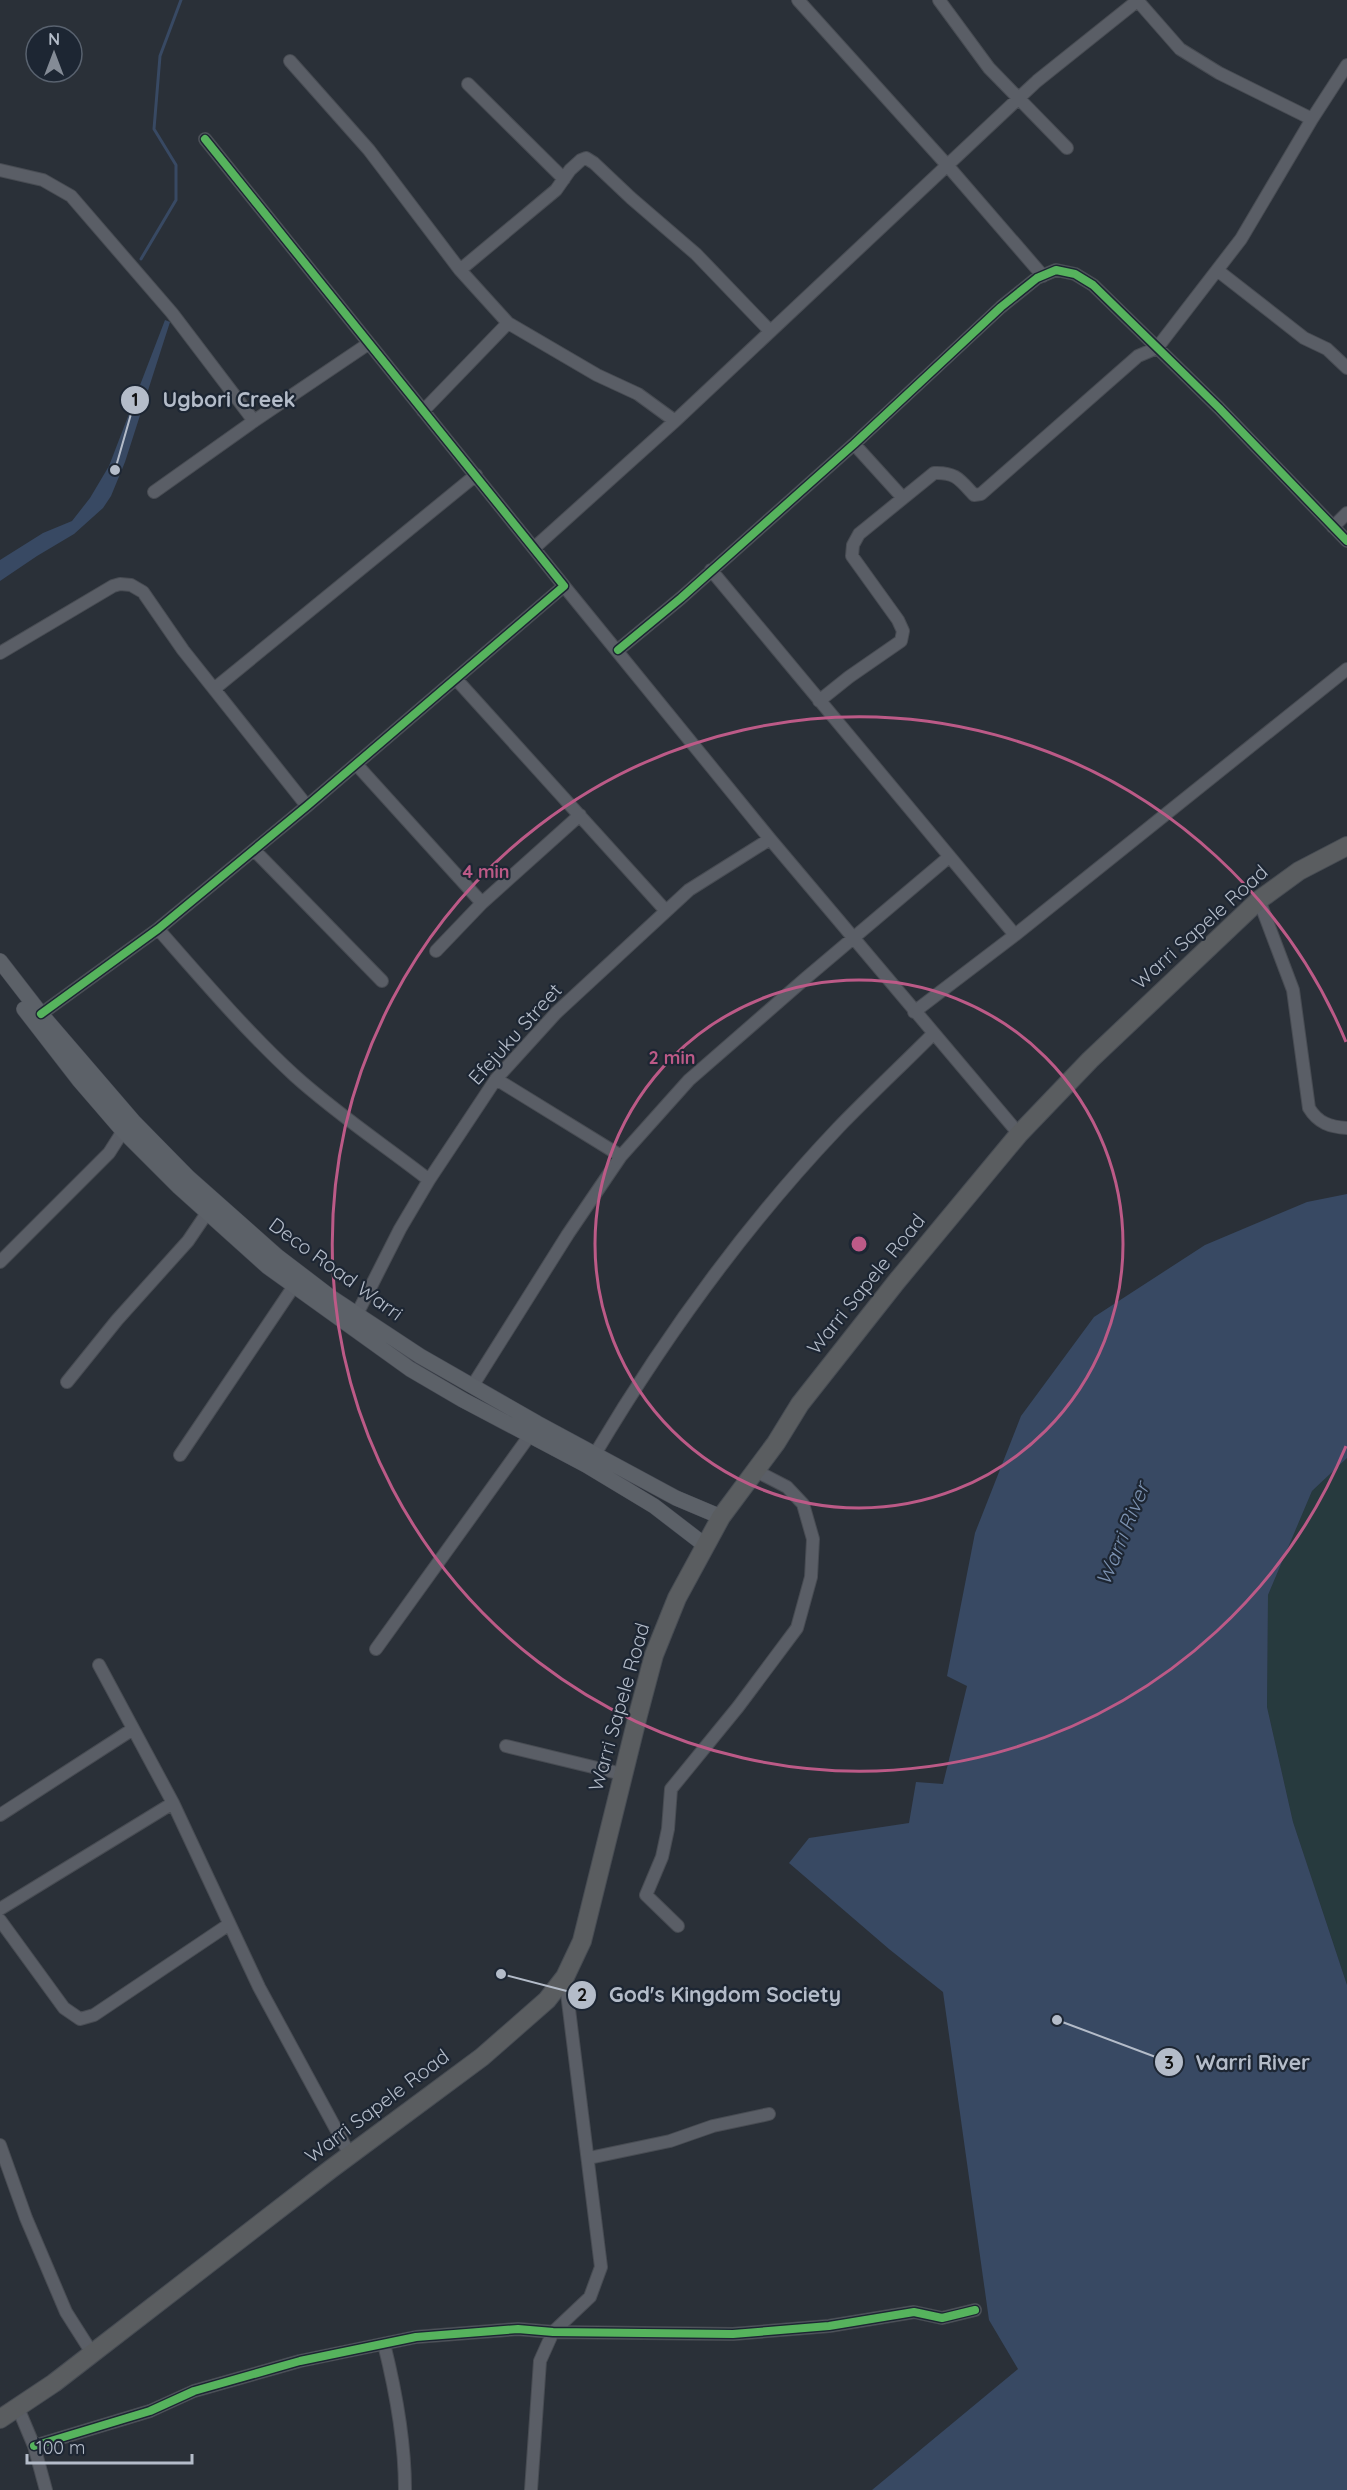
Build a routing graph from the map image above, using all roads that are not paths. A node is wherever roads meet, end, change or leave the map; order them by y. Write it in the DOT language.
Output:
graph roads {
  1 [pos="798,0"];
  2 [pos="939,0"];
  3 [pos="1137,0"];
  4 [pos="290,61"];
  5 [pos="1347,65"];
  6 [pos="468,84"];
  7 [pos="1017,99"];
  8 [pos="1312,119"];
  9 [pos="205,139"];
  10 [pos="1067,148"];
  11 [pos="947,165"];
  12 [pos="0,170"];
  13 [pos="564,179"];
  14 [pos="460,270"];
  15 [pos="1217,270"];
  16 [pos="1043,276"];
  17 [pos="508,323"];
  18 [pos="770,331"];
  19 [pos="369,344"];
  20 [pos="1157,348"];
  21 [pos="1347,368"];
  22 [pos="423,411"];
  23 [pos="254,421"];
  24 [pos="675,421"];
  25 [pos="854,444"];
  26 [pos="476,475"];
  27 [pos="154,492"];
  28 [pos="903,498"];
  29 [pos="1347,513"];
  30 [pos="1334,526"];
  31 [pos="1347,541"];
  32 [pos="534,548"];
  33 [pos="711,570"];
  34 [pos="564,586"];
  35 [pos="618,650"];
  36 [pos="0,653"];
  37 [pos="1347,669"];
  38 [pos="456,679"];
  39 [pos="213,689"];
  40 [pos="819,701"];
  41 [pos="356,764"];
  42 [pos="307,806"];
  43 [pos="580,815"];
  44 [pos="770,839"];
  45 [pos="1347,846"];
  46 [pos="254,849"];
  47 [pos="949,857"];
  48 [pos="1259,900"];
  49 [pos="482,903"];
  50 [pos="666,911"];
  51 [pos="158,929"];
  52 [pos="1015,935"];
  53 [pos="853,940"];
  54 [pos="436,951"];
  55 [pos="0,961"];
  56 [pos="0,978"];
  57 [pos="382,981"];
  58 [pos="914,1012"];
  59 [pos="41,1014"];
  60 [pos="933,1035"];
  61 [pos="496,1079"];
  62 [pos="1347,1128"];
  63 [pos="123,1131"];
  64 [pos="1019,1134"];
  65 [pos="621,1156"];
  66 [pos="429,1180"];
  67 [pos="207,1213"];
  68 [pos="0,1262"];
  69 [pos="298,1281"];
  70 [pos="357,1314"];
  71 [pos="67,1382"];
  72 [pos="472,1385"];
  73 [pos="530,1435"];
  74 [pos="595,1454"];
  75 [pos="180,1455"];
  76 [pos="756,1471"];
  77 [pos="722,1518"];
  78 [pos="706,1546"];
  79 [pos="376,1649"];
  80 [pos="99,1665"];
  81 [pos="133,1729"];
  82 [pos="506,1746"];
  83 [pos="622,1774"];
  84 [pos="173,1803"];
  85 [pos="0,1815"];
  86 [pos="0,1909"];
  87 [pos="0,1920"];
  88 [pos="228,1925"];
  89 [pos="678,1926"];
  90 [pos="566,1977"];
  91 [pos="769,2114"];
  92 [pos="0,2145"];
  93 [pos="350,2154"];
  94 [pos="589,2158"];
  95 [pos="975,2310"];
  96 [pos="553,2332"];
  97 [pos="384,2344"];
  98 [pos="92,2353"];
  99 [pos="18,2408"];
  100 [pos="0,2419"];
  101 [pos="34,2446"];
  102 [pos="46,2490"];
  103 [pos="405,2490"];
  104 [pos="531,2490"];
  1 -- 11 [label="street"];
  2 -- 7 [label="street"];
  3 -- 7 [label="street"];
  3 -- 8 [label="street"];
  4 -- 14 [label="street"];
  5 -- 8 [label="street"];
  6 -- 13 [label="street"];
  7 -- 10 [label="street"];
  7 -- 11 [label="street"];
  8 -- 15 [label="street"];
  9 -- 19 [label="street"];
  11 -- 16 [label="street"];
  11 -- 18 [label="street"];
  12 -- 23 [label="street"];
  13 -- 14 [label="street"];
  13 -- 18 [label="street"];
  14 -- 17 [label="street"];
  15 -- 20 [label="street"];
  15 -- 21 [label="street"];
  16 -- 20 [label="street"];
  16 -- 25 [label="street"];
  17 -- 22 [label="street"];
  17 -- 24 [label="street"];
  18 -- 24 [label="street"];
  19 -- 22 [label="street"];
  19 -- 23 [label="street"];
  20 -- 28 [label="street"];
  20 -- 30 [label="street"];
  22 -- 26 [label="street"];
  23 -- 27 [label="street"];
  24 -- 32 [label="street"];
  25 -- 28 [label="street"];
  25 -- 33 [label="street"];
  26 -- 32 [label="street"];
  26 -- 39 [label="street"];
  28 -- 40 [label="street"];
  29 -- 30 [label="street"];
  30 -- 31 [label="street"];
  32 -- 34 [label="street"];
  33 -- 35 [label="street"];
  33 -- 40 [label="street"];
  34 -- 35 [label="street"];
  34 -- 38 [label="street"];
  35 -- 44 [label="street"];
  36 -- 39 [label="street"];
  37 -- 52 [label="street"];
  38 -- 41 [label="street"];
  38 -- 43 [label="street"];
  39 -- 42 [label="street"];
  40 -- 47 [label="street"];
  41 -- 42 [label="street"];
  41 -- 49 [label="street"];
  42 -- 46 [label="street"];
  43 -- 49 [label="street"];
  43 -- 50 [label="street"];
  44 -- 50 [label="street, Efejuku Street"];
  44 -- 53 [label="street"];
  45 -- 48 [label="highway, Warri Sapele Road"];
  46 -- 51 [label="street"];
  46 -- 57 [label="street"];
  47 -- 52 [label="street"];
  47 -- 53 [label="street"];
  48 -- 62 [label="street"];
  48 -- 64 [label="highway, Warri Sapele Road"];
  49 -- 54 [label="street"];
  50 -- 61 [label="street, Efejuku Street"];
  51 -- 59 [label="street"];
  51 -- 66 [label="street"];
  52 -- 58 [label="street"];
  53 -- 58 [label="street"];
  53 -- 65 [label="street"];
  55 -- 59 [label="main road, Deco Road Warri"];
  56 -- 63 [label="main road, Deco Road Warri"];
  58 -- 60 [label="street"];
  59 -- 69 [label="main road, Deco Road Warri"];
  60 -- 64 [label="street"];
  60 -- 74 [label="street"];
  61 -- 65 [label="street"];
  61 -- 66 [label="street, Efejuku Street"];
  63 -- 67 [label="main road, Deco Road Warri"];
  63 -- 68 [label="street"];
  64 -- 76 [label="highway, Warri Sapele Road"];
  65 -- 72 [label="street"];
  66 -- 70 [label="street, Efejuku Street"];
  67 -- 69 [label="main road, Deco Road Warri"];
  67 -- 71 [label="street"];
  69 -- 70 [label="main road, Deco Road Warri"];
  69 -- 73 [label="main road, Deco Road Warri"];
  69 -- 75 [label="street"];
  70 -- 72 [label="main road, Deco Road Warri"];
  72 -- 74 [label="main road, Deco Road Warri"];
  73 -- 78 [label="main road, Deco Road Warri"];
  73 -- 79 [label="street"];
  74 -- 77 [label="main road, Deco Road Warri"];
  76 -- 77 [label="highway, Warri Sapele Road"];
  76 -- 89 [label="street"];
  77 -- 78 [label="highway, Warri Sapele Road"];
  78 -- 83 [label="highway, Warri Sapele Road"];
  80 -- 81 [label="street"];
  81 -- 84 [label="street"];
  81 -- 85 [label="street"];
  82 -- 83 [label="street"];
  83 -- 90 [label="highway, Warri Sapele Road"];
  84 -- 86 [label="street"];
  84 -- 88 [label="street"];
  87 -- 88 [label="street"];
  88 -- 93 [label="street"];
  90 -- 93 [label="highway, Warri Sapele Road"];
  90 -- 94 [label="street"];
  91 -- 94 [label="street"];
  92 -- 98 [label="street"];
  93 -- 98 [label="highway, Warri Sapele Road"];
  94 -- 96 [label="street"];
  95 -- 96 [label="street"];
  96 -- 97 [label="street"];
  96 -- 104 [label="street"];
  97 -- 101 [label="street"];
  97 -- 103 [label="street"];
  98 -- 99 [label="highway, Warri Sapele Road"];
  99 -- 100 [label="highway, Warri Sapele Road"];
  99 -- 101 [label="street"];
  101 -- 102 [label="street"];
}
